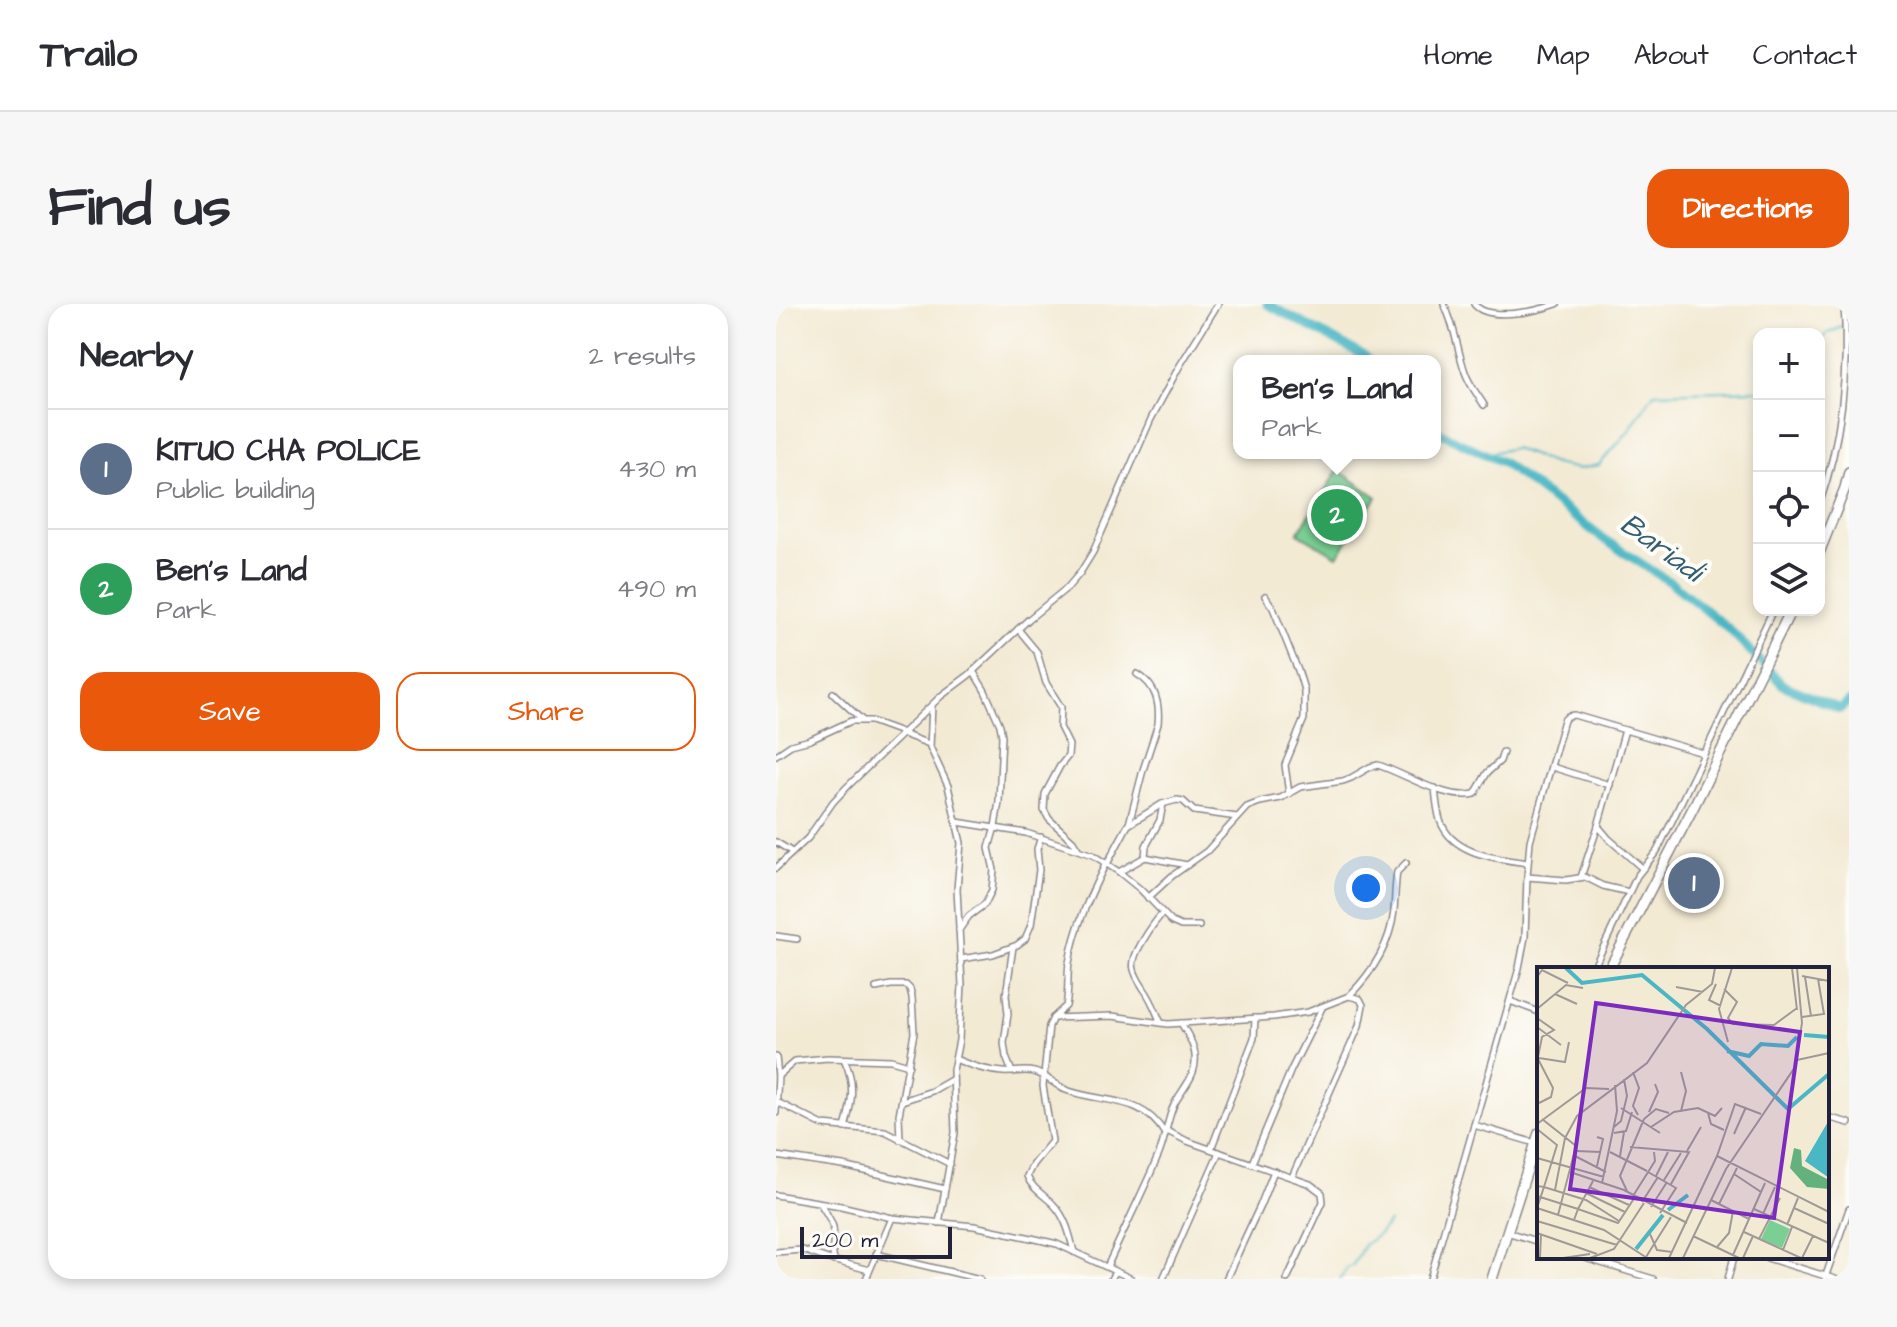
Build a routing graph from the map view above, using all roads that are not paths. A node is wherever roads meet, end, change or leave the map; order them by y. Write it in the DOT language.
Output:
graph roads {
  1 [pos="1218,304"];
  2 [pos="1444,304"];
  3 [pos="1474,304"];
  4 [pos="1557,304"];
  5 [pos="1844,307"];
  6 [pos="1484,405"];
  7 [pos="1849,472"];
  8 [pos="1825,486"];
  9 [pos="1823,544"];
  10 [pos="1265,596"];
  11 [pos="1770,616"];
  12 [pos="1788,616"];
  13 [pos="1018,629"];
  14 [pos="973,671"];
  15 [pos="1137,674"];
  16 [pos="833,693"];
  17 [pos="932,705"];
  18 [pos="862,721"];
  19 [pos="1625,730"];
  20 [pos="904,733"];
  21 [pos="930,744"];
  22 [pos="1503,752"];
  23 [pos="1703,753"];
  24 [pos="776,755"];
  25 [pos="1552,767"];
  26 [pos="1610,785"];
  27 [pos="1435,788"];
  28 [pos="1289,794"];
  29 [pos="1163,804"];
  30 [pos="1238,817"];
  31 [pos="957,822"];
  32 [pos="1128,825"];
  33 [pos="1598,826"];
  34 [pos="995,827"];
  35 [pos="1041,837"];
  36 [pos="1609,839"];
  37 [pos="776,842"];
  38 [pos="1592,845"];
  39 [pos="1078,850"];
  40 [pos="793,852"];
  41 [pos="1145,857"];
  42 [pos="1107,863"];
  43 [pos="1406,863"];
  44 [pos="1528,864"];
  45 [pos="1187,865"];
  46 [pos="776,868"];
  47 [pos="1642,868"];
  48 [pos="1119,872"];
  49 [pos="1527,877"];
  50 [pos="1581,877"];
  51 [pos="1629,892"];
  52 [pos="1148,898"];
  53 [pos="1164,913"];
  54 [pos="1199,926"];
  55 [pos="959,931"];
  56 [pos="776,936"];
  57 [pos="797,939"];
  58 [pos="1013,946"];
  59 [pos="961,959"];
  60 [pos="1594,967"];
  61 [pos="1610,967"];
  62 [pos="876,988"];
  63 [pos="1349,996"];
  64 [pos="1510,1001"];
  65 [pos="1323,1008"];
  66 [pos="1537,1011"];
  67 [pos="1053,1018"];
  68 [pos="1255,1018"];
  69 [pos="1161,1023"];
  70 [pos="1181,1023"];
  71 [pos="776,1057"];
  72 [pos="844,1059"];
  73 [pos="955,1059"];
  74 [pos="909,1065"];
  75 [pos="1012,1072"];
  76 [pos="778,1076"];
  77 [pos="1044,1076"];
  78 [pos="953,1079"];
  79 [pos="901,1101"];
  80 [pos="777,1102"];
  81 [pos="776,1113"];
  82 [pos="1829,1118"];
  83 [pos="1849,1123"];
  84 [pos="1474,1125"];
  85 [pos="845,1128"];
  86 [pos="1167,1133"];
  87 [pos="1537,1138"];
  88 [pos="900,1140"];
  89 [pos="1211,1149"];
  90 [pos="1219,1152"];
  91 [pos="776,1156"];
  92 [pos="1252,1163"];
  93 [pos="950,1164"];
  94 [pos="1274,1171"];
  95 [pos="1292,1177"];
  96 [pos="945,1189"];
  97 [pos="776,1195"];
  98 [pos="819,1202"];
  99 [pos="1849,1209"];
  100 [pos="892,1218"];
  101 [pos="939,1223"];
  102 [pos="1507,1232"];
  103 [pos="1537,1241"];
  104 [pos="776,1252"];
  105 [pos="1074,1252"];
  106 [pos="876,1254"];
  107 [pos="1589,1259"];
  108 [pos="1733,1259"];
  109 [pos="1788,1260"];
  110 [pos="834,1261"];
  111 [pos="1107,1267"];
  112 [pos="869,1270"];
  113 [pos="1630,1271"];
  114 [pos="1115,1272"];
  115 [pos="1826,1278"];
  116 [pos="866,1279"];
  117 [pos="980,1279"];
  118 [pos="1111,1279"];
  119 [pos="1132,1279"];
  120 [pos="1163,1279"];
  121 [pos="1226,1279"];
  122 [pos="1287,1279"];
  123 [pos="1430,1279"];
  124 [pos="1492,1279"];
  125 [pos="1627,1279"];
  126 [pos="1653,1279"];
  127 [pos="1728,1279"];
  128 [pos="1835,1279"];
  1 -- 13 [label="street"];
  2 -- 6 [label="street"];
  3 -- 4 [label="street"];
  5 -- 8 [label="street"];
  7 -- 9 [label="highway"];
  10 -- 28 [label="street"];
  11 -- 23 [label="street"];
  12 -- 61 [label="highway"];
  13 -- 14 [label="street"];
  13 -- 39 [label="street"];
  14 -- 17 [label="street"];
  14 -- 34 [label="street"];
  15 -- 32 [label="street"];
  16 -- 18 [label="street"];
  17 -- 20 [label="street"];
  17 -- 21 [label="street"];
  18 -- 20 [label="street"];
  18 -- 24 [label="street"];
  19 -- 23 [label="street"];
  19 -- 25 [label="street"];
  19 -- 26 [label="street"];
  20 -- 21 [label="street"];
  20 -- 40 [label="street"];
  21 -- 31 [label="street"];
  22 -- 27 [label="street"];
  23 -- 47 [label="street"];
  25 -- 26 [label="street"];
  25 -- 44 [label="street"];
  26 -- 33 [label="street"];
  27 -- 28 [label="street"];
  27 -- 44 [label="street"];
  28 -- 30 [label="street"];
  29 -- 30 [label="street"];
  29 -- 32 [label="street"];
  29 -- 41 [label="street"];
  30 -- 45 [label="street"];
  31 -- 34 [label="street"];
  31 -- 55 [label="street"];
  32 -- 42 [label="street"];
  33 -- 36 [label="street"];
  33 -- 38 [label="street"];
  34 -- 35 [label="street"];
  34 -- 55 [label="street"];
  35 -- 39 [label="street"];
  35 -- 58 [label="street"];
  36 -- 38 [label="street"];
  36 -- 47 [label="street"];
  37 -- 40 [label="street"];
  38 -- 50 [label="street"];
  39 -- 42 [label="street"];
  40 -- 46 [label="street"];
  41 -- 45 [label="street"];
  41 -- 48 [label="street"];
  42 -- 48 [label="street"];
  42 -- 67 [label="street"];
  43 -- 63 [label="street"];
  44 -- 49 [label="street"];
  45 -- 52 [label="street"];
  47 -- 51 [label="street"];
  48 -- 52 [label="street"];
  49 -- 50 [label="street"];
  49 -- 64 [label="street"];
  50 -- 51 [label="street"];
  51 -- 60 [label="street"];
  52 -- 53 [label="street"];
  53 -- 54 [label="street"];
  53 -- 69 [label="street"];
  55 -- 59 [label="street"];
  56 -- 57 [label="street"];
  58 -- 59 [label="street"];
  58 -- 75 [label="street"];
  59 -- 73 [label="street"];
  62 -- 74 [label="street"];
  63 -- 65 [label="street"];
  63 -- 95 [label="street"];
  64 -- 66 [label="street"];
  64 -- 84 [label="street"];
  65 -- 68 [label="street"];
  65 -- 92 [label="street"];
  67 -- 69 [label="street"];
  67 -- 77 [label="street"];
  68 -- 70 [label="street"];
  68 -- 89 [label="street"];
  69 -- 70 [label="street"];
  70 -- 86 [label="street"];
  71 -- 76 [label="street"];
  72 -- 74 [label="street"];
  72 -- 76 [label="street"];
  72 -- 85 [label="street"];
  73 -- 75 [label="street"];
  73 -- 78 [label="street"];
  74 -- 79 [label="street"];
  75 -- 77 [label="street"];
  76 -- 80 [label="street"];
  77 -- 86 [label="street"];
  77 -- 105 [label="street"];
  78 -- 79 [label="street"];
  78 -- 93 [label="street"];
  79 -- 88 [label="street"];
  80 -- 81 [label="street"];
  80 -- 85 [label="street"];
  82 -- 83 [label="street"];
  84 -- 87 [label="street"];
  84 -- 123 [label="street"];
  85 -- 88 [label="street"];
  86 -- 89 [label="street"];
  86 -- 111 [label="street"];
  87 -- 102 [label="highway"];
  88 -- 93 [label="street"];
  89 -- 90 [label="street"];
  90 -- 92 [label="street"];
  90 -- 120 [label="street"];
  91 -- 96 [label="street"];
  92 -- 94 [label="street"];
  93 -- 96 [label="street"];
  94 -- 95 [label="street"];
  94 -- 121 [label="street"];
  95 -- 122 [label="street"];
  96 -- 101 [label="street"];
  97 -- 98 [label="street"];
  98 -- 100 [label="street"];
  98 -- 110 [label="street"];
  99 -- 115 [label="street"];
  100 -- 101 [label="street"];
  100 -- 106 [label="street"];
  101 -- 105 [label="street"];
  102 -- 103 [label="street"];
  102 -- 124 [label="highway"];
  104 -- 110 [label="street"];
  105 -- 111 [label="street"];
  106 -- 112 [label="street"];
  106 -- 117 [label="street"];
  107 -- 113 [label="street"];
  108 -- 127 [label="street"];
  109 -- 115 [label="street"];
  110 -- 112 [label="street"];
  111 -- 114 [label="street"];
  112 -- 116 [label="street"];
  113 -- 125 [label="street"];
  113 -- 126 [label="street"];
  114 -- 118 [label="street"];
  114 -- 119 [label="street"];
  115 -- 128 [label="street"];
}
